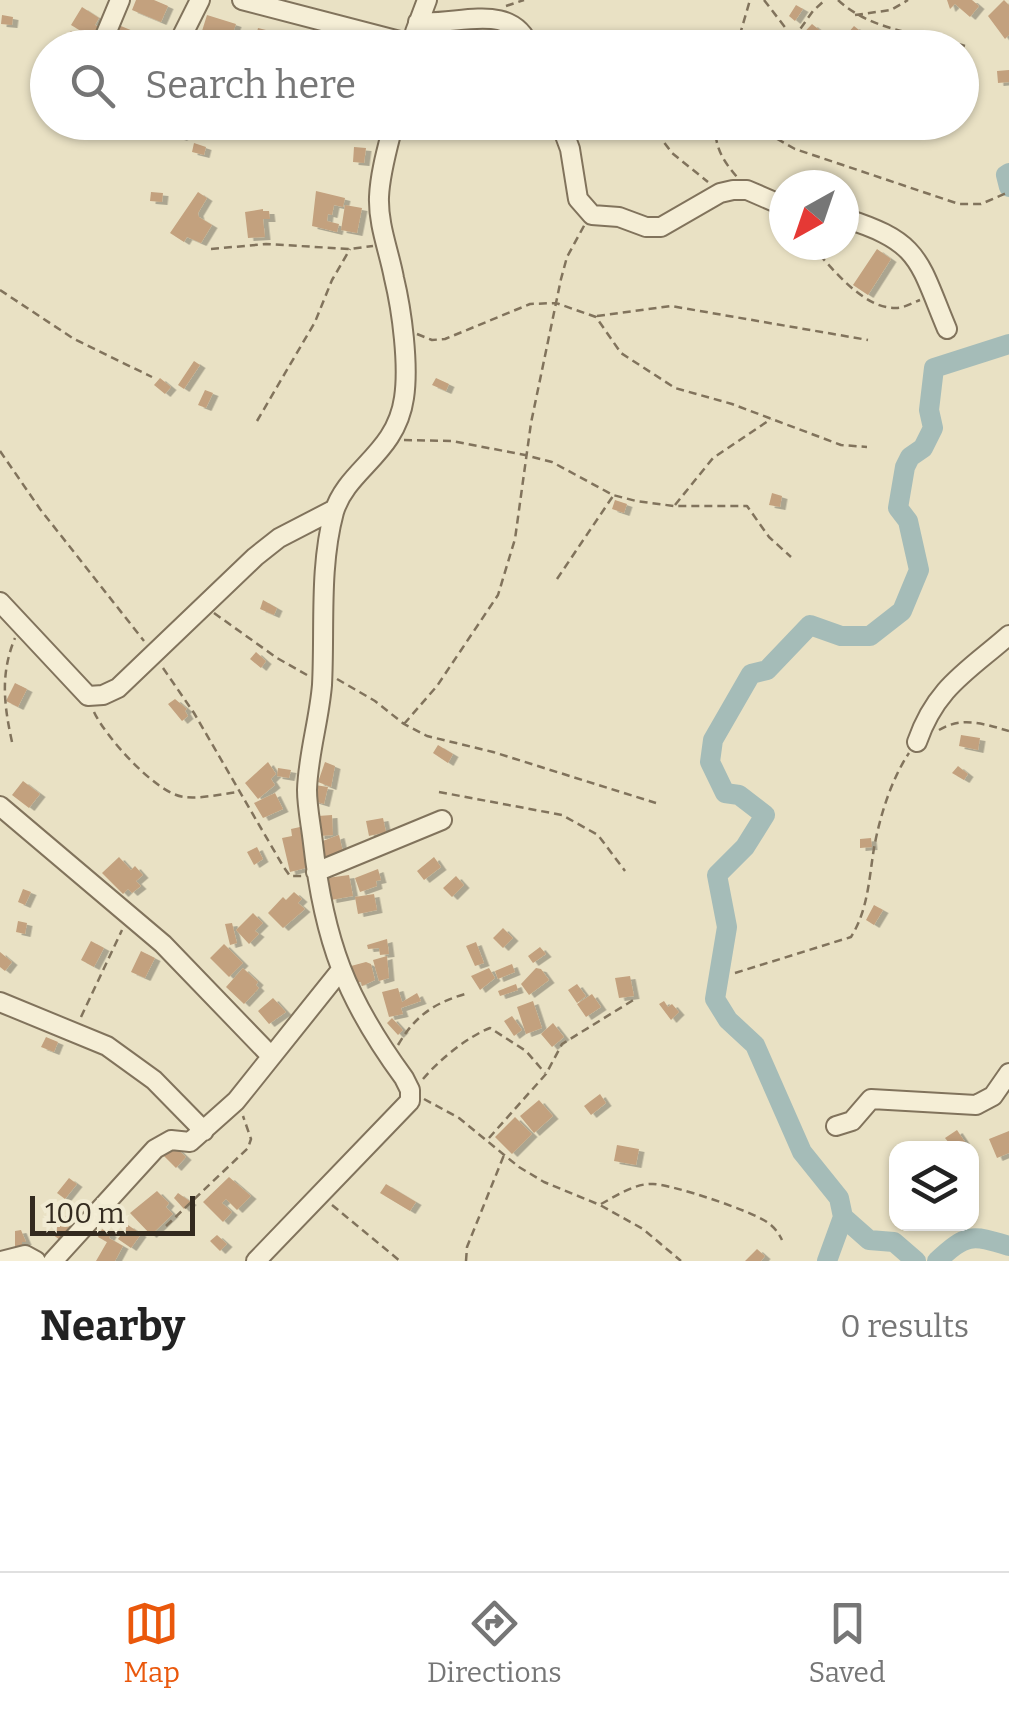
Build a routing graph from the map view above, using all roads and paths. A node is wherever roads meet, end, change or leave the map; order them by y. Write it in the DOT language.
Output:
graph roads {
  1 [pos="120,0"];
  2 [pos="200,0"];
  3 [pos="242,0"];
  4 [pos="427,0"];
  5 [pos="750,0"];
  6 [pos="764,0"];
  7 [pos="825,0"];
  8 [pos="838,0"];
  9 [pos="908,0"];
  10 [pos="854,15"];
  11 [pos="418,22"];
  12 [pos="108,30"];
  13 [pos="185,30"];
  14 [pos="352,30"];
  15 [pos="415,30"];
  16 [pos="520,30"];
  17 [pos="741,30"];
  18 [pos="785,30"];
  19 [pos="799,30"];
  20 [pos="898,30"];
  21 [pos="390,140"];
  22 [pos="567,140"];
  23 [pos="662,140"];
  24 [pos="715,140"];
  25 [pos="779,140"];
  26 [pos="748,190"];
  27 [pos="1009,192"];
  28 [pos="720,193"];
  29 [pos="769,199"];
  30 [pos="592,215"];
  31 [pos="859,224"];
  32 [pos="384,244"];
  33 [pos="211,249"];
  34 [pos="350,249"];
  35 [pos="826,260"];
  36 [pos="0,290"];
  37 [pos="932,294"];
  38 [pos="556,303"];
  39 [pos="399,314"];
  40 [pos="596,317"];
  41 [pos="947,329"];
  42 [pos="868,340"];
  43 [pos="152,377"];
  44 [pos="771,419"];
  45 [pos="258,421"];
  46 [pos="389,440"];
  47 [pos="867,447"];
  48 [pos="0,451"];
  49 [pos="526,455"];
  50 [pos="613,495"];
  51 [pos="674,506"];
  52 [pos="335,509"];
  53 [pos="791,557"];
  54 [pos="557,579"];
  55 [pos="0,602"];
  56 [pos="205,606"];
  57 [pos="18,622"];
  58 [pos="1009,635"];
  59 [pos="154,654"];
  60 [pos="322,674"];
  61 [pos="88,696"];
  62 [pos="404,724"];
  63 [pos="1009,731"];
  64 [pos="12,742"];
  65 [pos="917,742"];
  66 [pos="240,792"];
  67 [pos="439,792"];
  68 [pos="656,803"];
  69 [pos="0,806"];
  70 [pos="442,820"];
  71 [pos="625,871"];
  72 [pos="316,872"];
  73 [pos="130,915"];
  74 [pos="340,971"];
  75 [pos="735,972"];
  76 [pos="465,994"];
  77 [pos="635,999"];
  78 [pos="0,1002"];
  79 [pos="73,1033"];
  80 [pos="271,1056"];
  81 [pos="390,1059"];
  82 [pos="1009,1072"];
  83 [pos="546,1074"];
  84 [pos="412,1092"];
  85 [pos="236,1100"];
  86 [pos="836,1126"];
  87 [pos="204,1131"];
  88 [pos="488,1140"];
  89 [pos="505,1154"];
  90 [pos="319,1195"];
  91 [pos="600,1204"];
  92 [pos="166,1226"];
  93 [pos="782,1240"];
  94 [pos="2,1261"];
  95 [pos="36,1261"];
  96 [pos="53,1261"];
  97 [pos="256,1261"];
  98 [pos="400,1261"];
  99 [pos="466,1261"];
  100 [pos="681,1261"];
  1 -- 12 [label="street"];
  2 -- 13 [label="street"];
  3 -- 14 [label="street"];
  4 -- 11 [label="street"];
  5 -- 17 [label="path"];
  6 -- 18 [label="path"];
  7 -- 19 [label="path"];
  8 -- 10 [label="path"];
  9 -- 10 [label="path"];
  10 -- 20 [label="path"];
  11 -- 15 [label="street"];
  11 -- 16 [label="street"];
  21 -- 32 [label="street"];
  22 -- 30 [label="street"];
  23 -- 28 [label="path"];
  24 -- 26 [label="path"];
  25 -- 27 [label="path"];
  26 -- 28 [label="street"];
  26 -- 29 [label="street"];
  28 -- 30 [label="street"];
  30 -- 38 [label="path"];
  31 -- 37 [label="street"];
  32 -- 34 [label="path"];
  32 -- 39 [label="street"];
  33 -- 34 [label="path"];
  34 -- 45 [label="path"];
  35 -- 37 [label="path"];
  36 -- 43 [label="path"];
  37 -- 41 [label="street"];
  38 -- 39 [label="path"];
  38 -- 40 [label="path"];
  38 -- 49 [label="path"];
  39 -- 46 [label="street"];
  40 -- 42 [label="path"];
  40 -- 44 [label="path"];
  44 -- 47 [label="path"];
  44 -- 51 [label="path"];
  46 -- 49 [label="path"];
  46 -- 52 [label="street"];
  48 -- 59 [label="path"];
  49 -- 50 [label="path"];
  49 -- 62 [label="path"];
  50 -- 51 [label="path"];
  50 -- 54 [label="path"];
  51 -- 53 [label="path"];
  52 -- 56 [label="street"];
  52 -- 60 [label="street"];
  55 -- 57 [label="street"];
  56 -- 59 [label="street"];
  56 -- 60 [label="path"];
  57 -- 61 [label="street"];
  57 -- 64 [label="path"];
  58 -- 65 [label="street"];
  59 -- 61 [label="street"];
  59 -- 66 [label="path"];
  60 -- 62 [label="path"];
  60 -- 72 [label="street"];
  61 -- 66 [label="path"];
  62 -- 68 [label="path"];
  63 -- 65 [label="path"];
  65 -- 75 [label="path"];
  66 -- 72 [label="path"];
  67 -- 71 [label="path"];
  69 -- 73 [label="street"];
  70 -- 72 [label="street"];
  72 -- 74 [label="street"];
  73 -- 79 [label="path"];
  73 -- 80 [label="street"];
  74 -- 80 [label="street"];
  74 -- 81 [label="street"];
  76 -- 81 [label="path"];
  77 -- 83 [label="path"];
  78 -- 79 [label="street"];
  79 -- 87 [label="street"];
  80 -- 85 [label="street"];
  81 -- 84 [label="street"];
  82 -- 86 [label="street"];
  83 -- 84 [label="path"];
  83 -- 88 [label="path"];
  84 -- 88 [label="path"];
  84 -- 90 [label="street"];
  85 -- 87 [label="street"];
  85 -- 92 [label="path"];
  87 -- 96 [label="street"];
  88 -- 89 [label="path"];
  89 -- 91 [label="path"];
  89 -- 99 [label="path"];
  90 -- 97 [label="street"];
  90 -- 98 [label="path"];
  91 -- 93 [label="path"];
  91 -- 100 [label="path"];
  94 -- 95 [label="street"];
}
